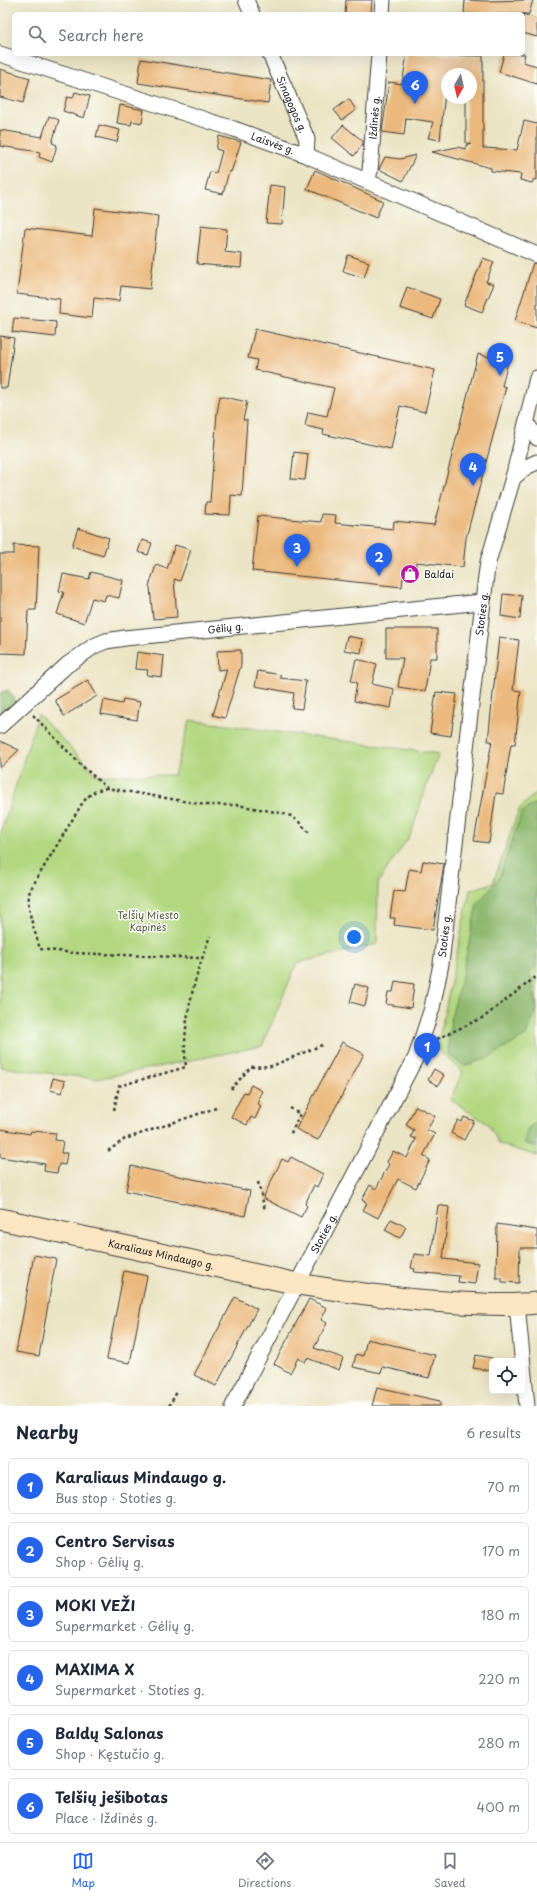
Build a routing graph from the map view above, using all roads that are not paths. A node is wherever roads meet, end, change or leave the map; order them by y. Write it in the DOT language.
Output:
graph roads {
  1 [pos="246,0"];
  2 [pos="383,0"];
  3 [pos="251,12"];
  4 [pos="382,12"];
  5 [pos="0,54"];
  6 [pos="271,56"];
  7 [pos="379,56"];
  8 [pos="306,155"];
  9 [pos="367,181"];
  10 [pos="537,255"];
  11 [pos="537,378"];
  12 [pos="527,424"];
  13 [pos="537,438"];
  14 [pos="537,462"];
  15 [pos="513,478"];
  16 [pos="482,602"];
  17 [pos="0,726"];
  18 [pos="0,1219"];
  19 [pos="298,1284"];
  20 [pos="527,1304"];
  21 [pos="233,1406"];
  22 [pos="526,1406"];
  1 -- 3 [label="street"];
  2 -- 4 [label="street"];
  5 -- 8 [label="street, Laisvės g."];
  6 -- 8 [label="street, Sinagogos g."];
  7 -- 9 [label="street, Iždinės g."];
  8 -- 9 [label="street, Laisvės g."];
  9 -- 10 [label="street, Laisvės g."];
  11 -- 12 [label="street, Stoties g."];
  12 -- 13 [label="street"];
  12 -- 15 [label="street, Stoties g."];
  14 -- 15 [label="street"];
  15 -- 16 [label="street, Stoties g."];
  16 -- 17 [label="street, Gėlių g."];
  16 -- 19 [label="street, Stoties g."];
  18 -- 19 [label="main road, Karaliaus Mindaugo g."];
  19 -- 20 [label="main road, Karaliaus Mindaugo g."];
  19 -- 21 [label="street, Stoties g."];
  20 -- 22 [label="street"];
}
